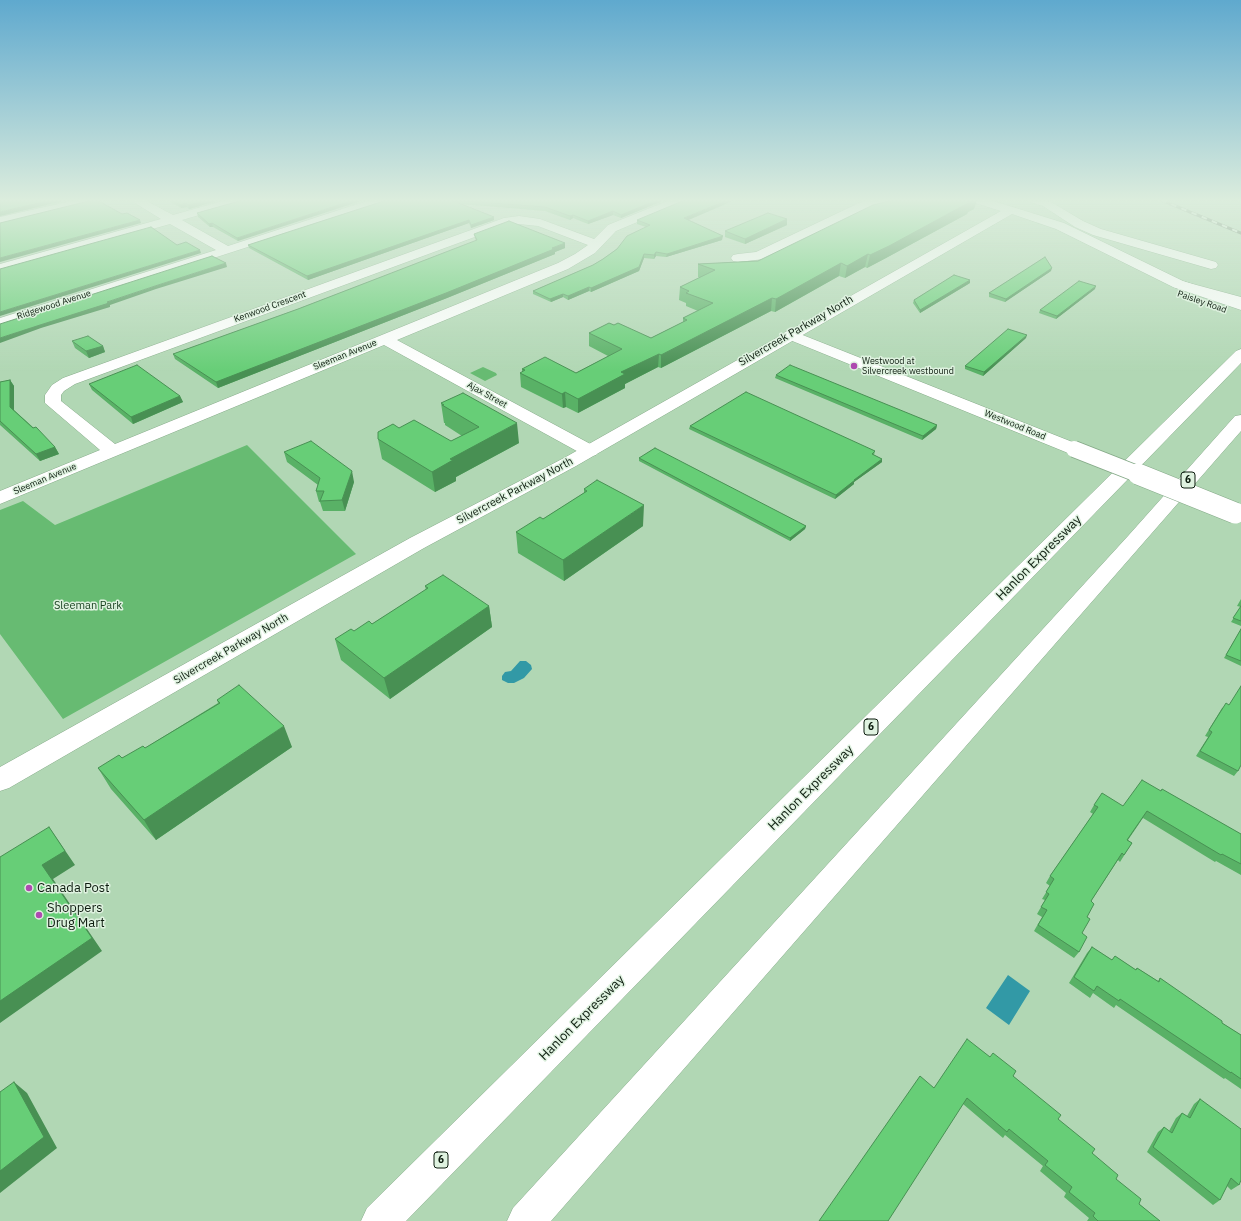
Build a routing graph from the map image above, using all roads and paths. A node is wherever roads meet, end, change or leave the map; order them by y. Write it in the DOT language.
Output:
graph roads {
  1 [pos="39,257"];
  2 [pos="204,257"];
  3 [pos="409,257"];
  4 [pos="580,257"];
  5 [pos="749,257"];
  6 [pos="928,257"];
  7 [pos="1103,257"];
  8 [pos="1123,257"];
  9 [pos="1183,257"];
  10 [pos="738,258"];
  11 [pos="1211,265"];
  12 [pos="0,268"];
  13 [pos="1178,284"];
  14 [pos="1241,300"];
  15 [pos="1241,306"];
  16 [pos="1241,316"];
  17 [pos="0,323"];
  18 [pos="790,335"];
  19 [pos="384,339"];
  20 [pos="1241,354"];
  21 [pos="1241,420"];
  22 [pos="112,451"];
  23 [pos="590,451"];
  24 [pos="0,498"];
  25 [pos="1238,514"];
  26 [pos="0,780"];
  27 [pos="380,1221"];
  28 [pos="526,1221"];
  1 -- 12 [label="main road"];
  2 -- 17 [label="main road, Ridgewood Avenue"];
  3 -- 22 [label="main road, Kenwood Crescent"];
  4 -- 19 [label="main road, Sleeman Avenue"];
  5 -- 10 [label="main road"];
  6 -- 18 [label="main road, Silvercreek Parkway North"];
  7 -- 16 [label="main road, Paisley Road"];
  8 -- 13 [label="main road, Paisley Road"];
  9 -- 11 [label="main road"];
  13 -- 14 [label="main road"];
  13 -- 15 [label="main road, Paisley Road"];
  18 -- 23 [label="main road, Silvercreek Parkway North"];
  18 -- 25 [label="main road, Westwood Road, bridge"];
  19 -- 22 [label="main road, Sleeman Avenue"];
  19 -- 23 [label="main road, Ajax Street"];
  20 -- 27 [label="main road, Hanlon Expressway / 6"];
  21 -- 28 [label="main road, 6"];
  22 -- 24 [label="main road, Sleeman Avenue"];
  23 -- 26 [label="main road, Silvercreek Parkway North"];
}
